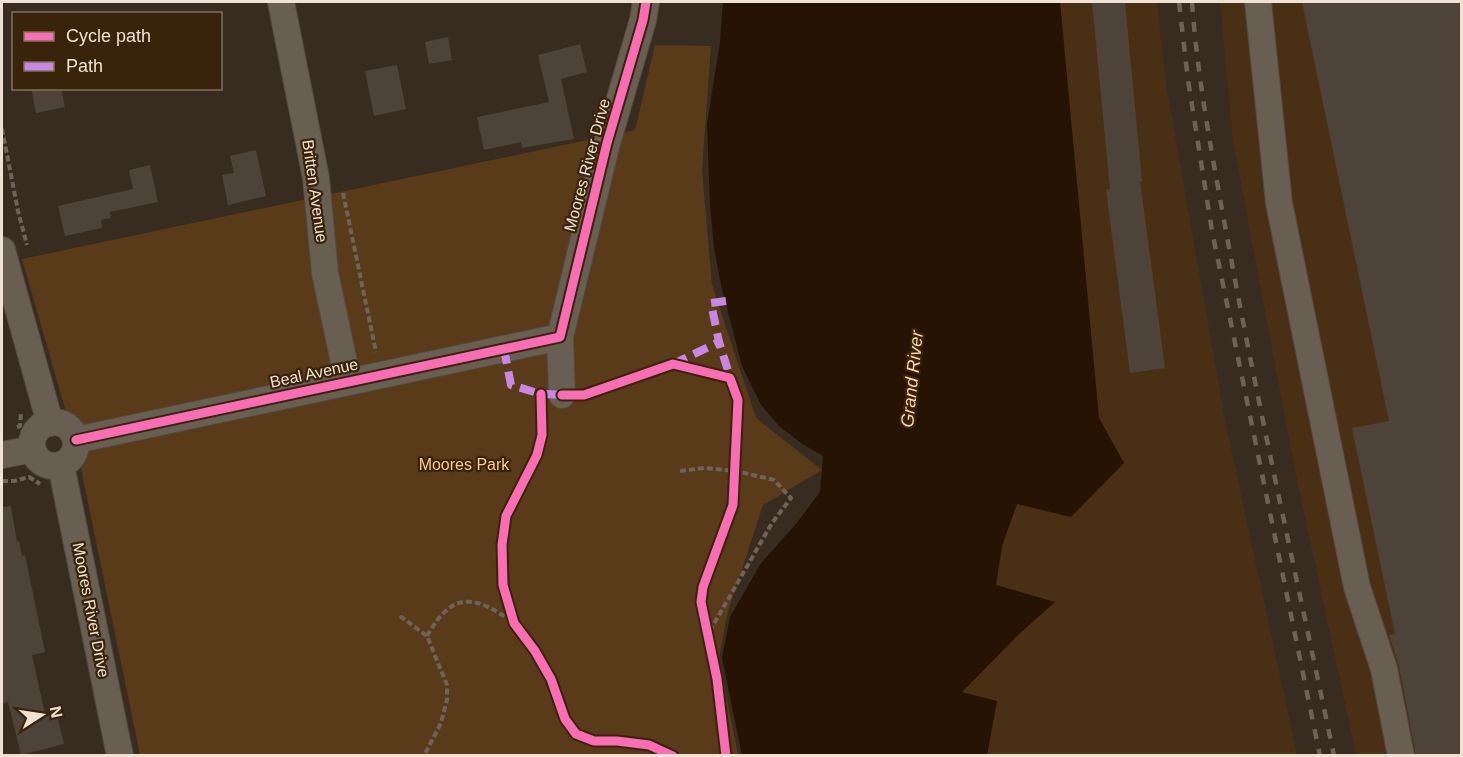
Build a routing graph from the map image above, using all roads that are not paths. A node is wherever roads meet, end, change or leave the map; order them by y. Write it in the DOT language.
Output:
graph roads {
  1 [pos="281,2"];
  2 [pos="646,2"];
  3 [pos="1258,2"];
  4 [pos="2,250"];
  5 [pos="560,337"];
  6 [pos="345,370"];
  7 [pos="562,395"];
  8 [pos="50,423"];
  9 [pos="76,440"];
  10 [pos="33,450"];
  11 [pos="2,455"];
  12 [pos="61,465"];
  13 [pos="120,756"];
  14 [pos="1401,756"];
  1 -- 6 [label="street, Britten Avenue"];
  2 -- 5 [label="street, Moores River Drive"];
  3 -- 14 [label="street"];
  4 -- 8 [label="street"];
  5 -- 6 [label="street, Beal Avenue"];
  5 -- 7 [label="street, Moores River Drive"];
  6 -- 9 [label="street, Beal Avenue"];
  8 -- 9 [label="street"];
  8 -- 10 [label="street"];
  9 -- 12 [label="street"];
  10 -- 11 [label="street"];
  10 -- 12 [label="street"];
  12 -- 13 [label="street, Moores River Drive"];
}
